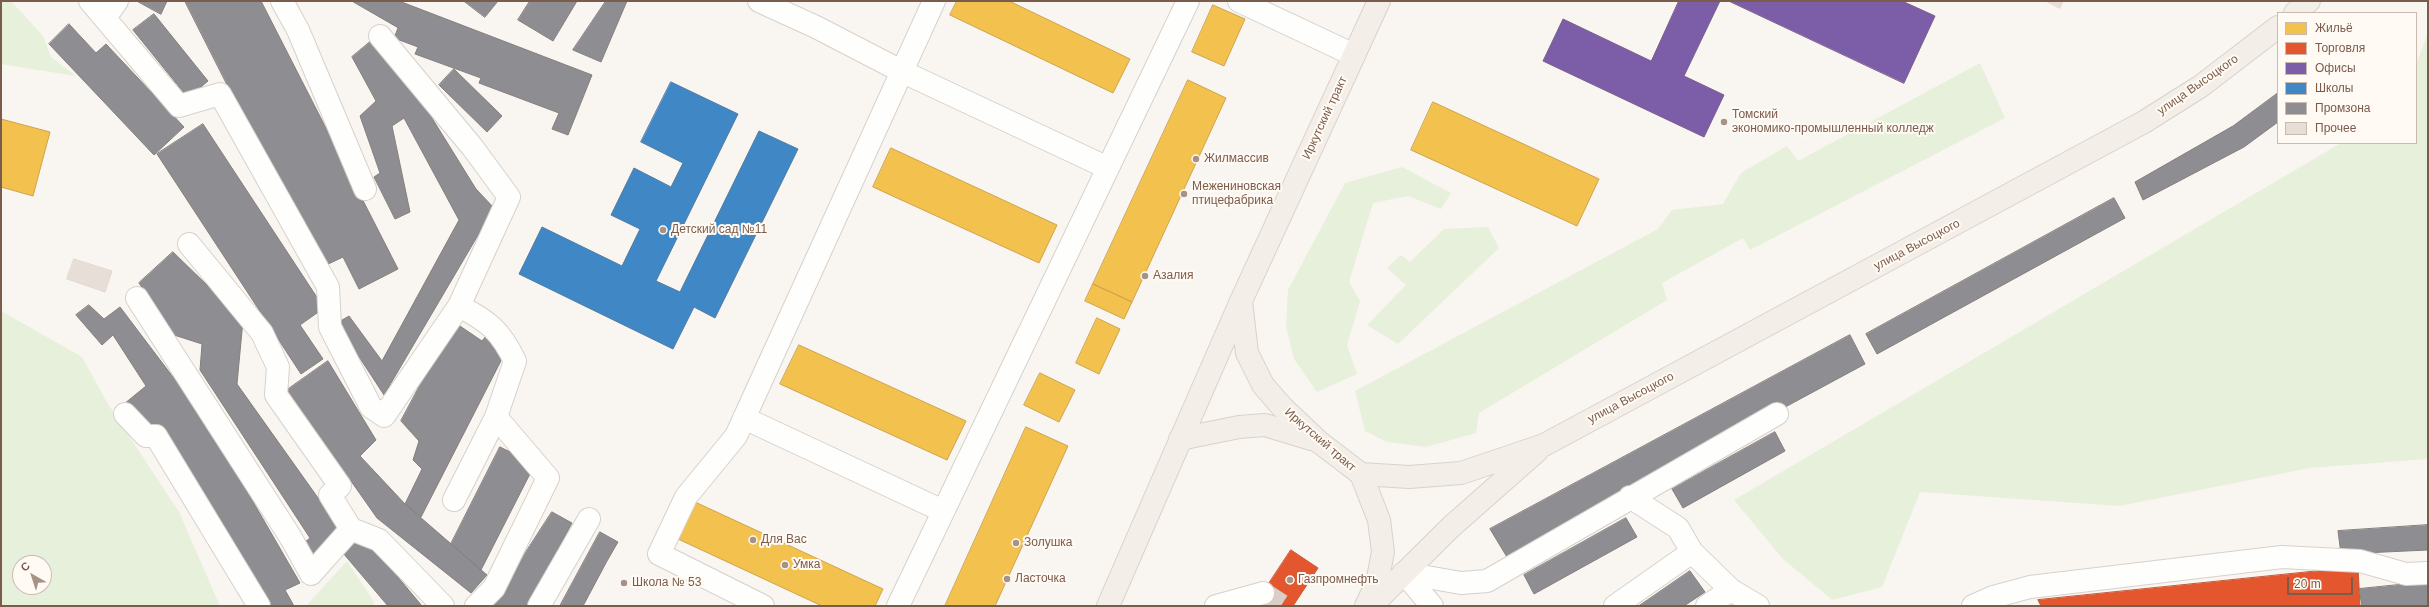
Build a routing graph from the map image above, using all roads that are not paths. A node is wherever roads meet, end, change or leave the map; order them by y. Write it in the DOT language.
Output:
graph roads {
  1 [pos="90,1"];
  2 [pos="282,1"];
  3 [pos="759,1"];
  4 [pos="934,1"];
  5 [pos="1188,1"];
  6 [pos="1239,1"];
  7 [pos="1379,1"];
  8 [pos="2309,1"];
  9 [pos="111,10"];
  10 [pos="2296,12"];
  11 [pos="2277,28"];
  12 [pos="380,36"];
  13 [pos="1354,55"];
  14 [pos="901,71"];
  15 [pos="1108,168"];
  16 [pos="365,189"];
  17 [pos="190,244"];
  18 [pos="137,298"];
  19 [pos="1241,300"];
  20 [pos="459,306"];
  21 [pos="125,414"];
  22 [pos="1777,414"];
  23 [pos="496,417"];
  24 [pos="744,418"];
  25 [pos="1180,438"];
  26 [pos="1320,442"];
  27 [pos="1544,445"];
  28 [pos="1361,474"];
  29 [pos="1630,497"];
  30 [pos="454,500"];
  31 [pos="943,512"];
  32 [pos="589,519"];
  33 [pos="351,529"];
  34 [pos="1692,552"];
  35 [pos="1404,573"];
  36 [pos="2428,573"];
  37 [pos="1730,590"];
  38 [pos="1263,593"];
  39 [pos="2016,599"];
  40 [pos="259,606"];
  41 [pos="443,606"];
  42 [pos="476,606"];
  43 [pos="539,606"];
  44 [pos="763,606"];
  45 [pos="898,606"];
  46 [pos="1108,606"];
  47 [pos="1216,606"];
  48 [pos="1366,606"];
  49 [pos="1371,606"];
  50 [pos="1432,606"];
  51 [pos="1615,606"];
  52 [pos="1707,606"];
  53 [pos="1758,606"];
  54 [pos="1973,606"];
  1 -- 9 [label="lane"];
  2 -- 16 [label="lane"];
  3 -- 14 [label="lane"];
  4 -- 14 [label="lane"];
  5 -- 15 [label="lane"];
  6 -- 13 [label="lane"];
  7 -- 13 [label="main road, Иркутский тракт"];
  8 -- 10 [label="main road"];
  9 -- 20 [label="lane"];
  11 -- 27 [label="main road, улица Высоцкого"];
  12 -- 20 [label="lane"];
  13 -- 19 [label="main road, Иркутский тракт"];
  14 -- 15 [label="lane"];
  14 -- 24 [label="lane"];
  15 -- 31 [label="lane"];
  17 -- 33 [label="lane"];
  18 -- 33 [label="lane"];
  19 -- 25 [label="main road, Иркутский тракт"];
  19 -- 26 [label="main road, Иркутский тракт"];
  20 -- 23 [label="lane"];
  21 -- 40 [label="lane"];
  22 -- 29 [label="lane"];
  23 -- 30 [label="lane"];
  23 -- 42 [label="lane"];
  24 -- 31 [label="lane"];
  24 -- 44 [label="lane"];
  25 -- 26 [label="main road"];
  25 -- 46 [label="main road, Иркутский тракт"];
  26 -- 28 [label="main road, Иркутский тракт"];
  27 -- 28 [label="main road, улица Высоцкого"];
  27 -- 35 [label="main road, улица Высоцкого"];
  28 -- 48 [label="main road, Иркутский тракт"];
  29 -- 34 [label="lane"];
  29 -- 35 [label="lane"];
  31 -- 45 [label="lane"];
  32 -- 43 [label="lane"];
  33 -- 41 [label="lane"];
  34 -- 37 [label="lane"];
  34 -- 51 [label="lane"];
  35 -- 49 [label="main road, улица Высоцкого"];
  35 -- 50 [label="lane"];
  36 -- 39 [label="lane"];
  37 -- 52 [label="lane"];
  37 -- 53 [label="lane"];
  38 -- 47 [label="lane"];
  39 -- 54 [label="lane"];
}
